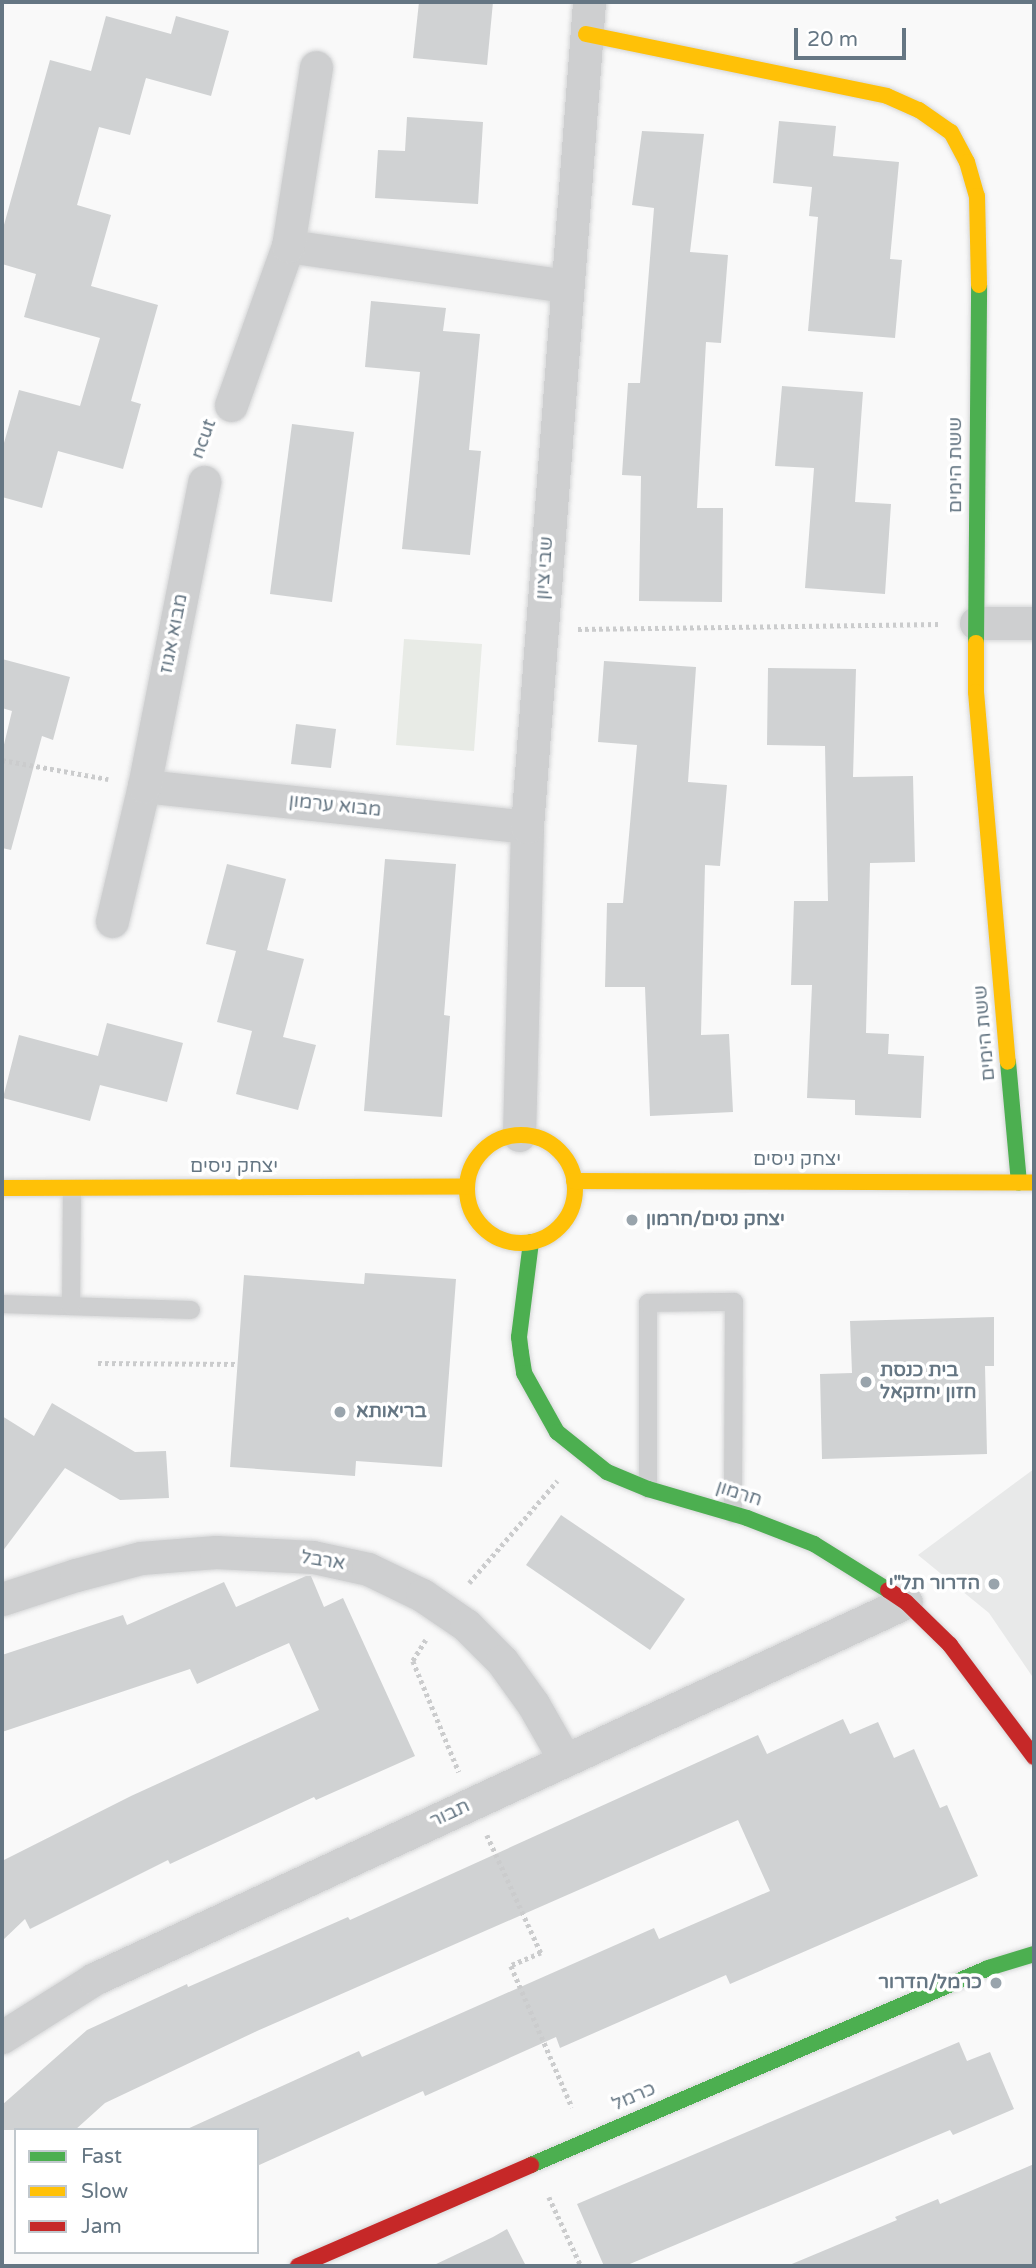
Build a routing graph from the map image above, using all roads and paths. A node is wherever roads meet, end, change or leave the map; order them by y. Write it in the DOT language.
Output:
graph roads {
  1 [pos="588,18"];
  2 [pos="316,67"];
  3 [pos="288,246"];
  4 [pos="566,286"];
  5 [pos="232,405"];
  6 [pos="204,482"];
  7 [pos="1034,623"];
  8 [pos="976,624"];
  9 [pos="541,629"];
  10 [pos="2,761"];
  11 [pos="144,786"];
  12 [pos="527,827"];
  13 [pos="112,921"];
  14 [pos="519,1135"];
  15 [pos="574,1181"];
  16 [pos="1027,1183"];
  17 [pos="467,1186"];
  18 [pos="2,1188"];
  19 [pos="72,1189"];
  20 [pos="531,1242"];
  21 [pos="2,1304"];
  22 [pos="71,1306"];
  23 [pos="191,1310"];
  24 [pos="98,1363"];
  25 [pos="238,1364"];
  26 [pos="648,1489"];
  27 [pos="733,1514"];
  28 [pos="2,1600"];
  29 [pos="906,1602"];
  30 [pos="1034,1757"];
  31 [pos="565,1760"];
  32 [pos="1034,1938"];
  33 [pos="1034,1954"];
  34 [pos="988,1968"];
  35 [pos="2,2037"];
  36 [pos="534,2163"];
  37 [pos="298,2266"];
  38 [pos="581,2266"];
  1 -- 4 [label="street, שבי ציון"];
  1 -- 8 [label="street, ששת הימים"];
  2 -- 3 [label="street"];
  3 -- 4 [label="street"];
  3 -- 5 [label="street"];
  4 -- 9 [label="street, שבי ציון"];
  6 -- 11 [label="street, מבוא אגוז"];
  7 -- 8 [label="street"];
  8 -- 9 [label="path"];
  8 -- 16 [label="street, ששת הימים"];
  9 -- 12 [label="street, שבי ציון"];
  10 -- 11 [label="path"];
  11 -- 12 [label="street, מבוא ערמון"];
  11 -- 13 [label="street, מבוא אגוז"];
  12 -- 14 [label="street, שבי ציון"];
  14 -- 15 [label="street"];
  14 -- 17 [label="street"];
  15 -- 16 [label="street, יצחק ניסים"];
  15 -- 20 [label="street"];
  17 -- 19 [label="street, יצחק ניסים"];
  17 -- 20 [label="street"];
  18 -- 19 [label="street, יצחק ניסים"];
  19 -- 22 [label="lane"];
  20 -- 26 [label="street, חרמון"];
  21 -- 22 [label="lane"];
  22 -- 23 [label="lane"];
  24 -- 25 [label="path"];
  26 -- 27 [label="street, חרמון"];
  26 -- 27 [label="lane"];
  27 -- 29 [label="street, חרמון"];
  28 -- 31 [label="street, ארבל"];
  29 -- 30 [label="street, חרמון"];
  29 -- 31 [label="street, תבור"];
  31 -- 35 [label="street, תבור"];
  32 -- 34 [label="street, כרמל"];
  33 -- 34 [label="street, כרמל"];
  34 -- 36 [label="street, כרמל"];
  36 -- 37 [label="street, כרמל"];
  36 -- 38 [label="path"];
}
